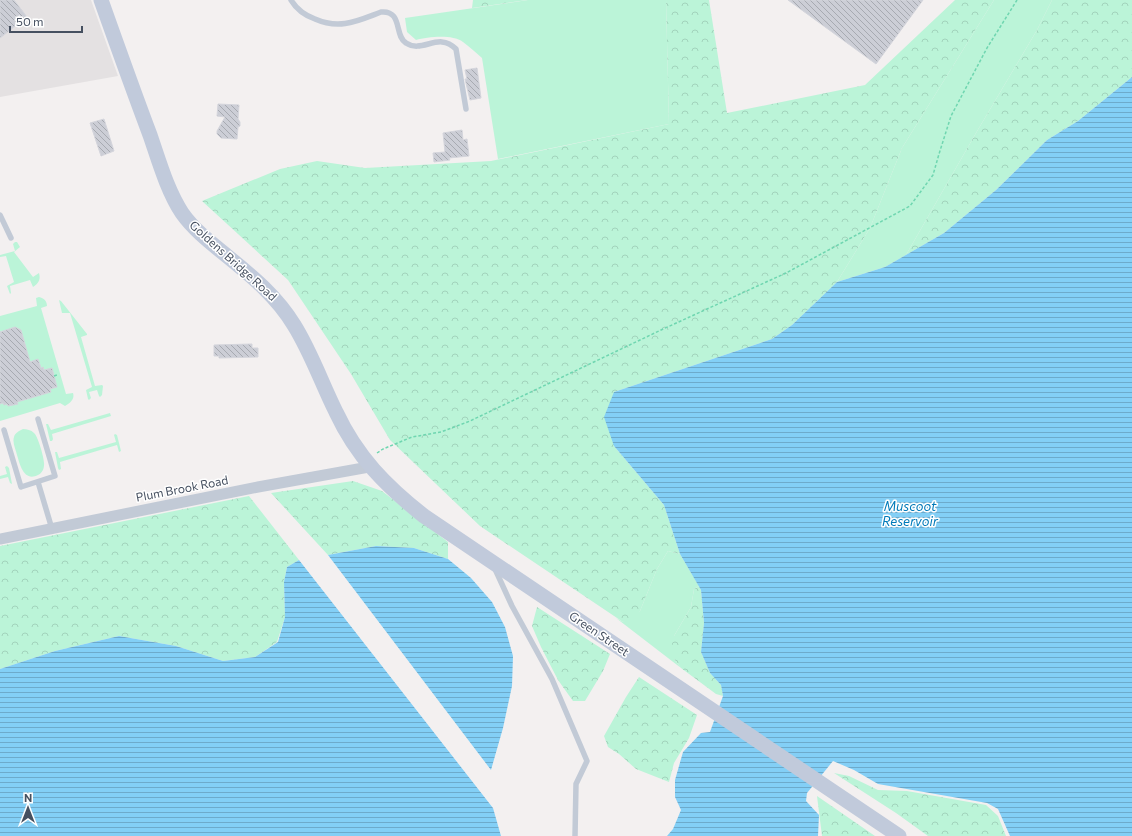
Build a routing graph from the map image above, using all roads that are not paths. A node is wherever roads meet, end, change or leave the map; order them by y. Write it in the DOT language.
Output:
graph roads {
  1 [pos="101,0"];
  2 [pos="291,0"];
  3 [pos="466,109"];
  4 [pos="0,215"];
  5 [pos="11,238"];
  6 [pos="38,420"];
  7 [pos="4,430"];
  8 [pos="367,464"];
  9 [pos="38,482"];
  10 [pos="52,529"];
  11 [pos="0,539"];
  12 [pos="492,562"];
  13 [pos="575,836"];
  14 [pos="899,836"];
  1 -- 8 [label="main road, Goldens Bridge Road"];
  2 -- 3 [label="lane"];
  4 -- 5 [label="lane"];
  6 -- 9 [label="lane"];
  7 -- 9 [label="lane"];
  8 -- 10 [label="street, Plum Brook Road"];
  8 -- 12 [label="main road, Green Street"];
  9 -- 10 [label="lane"];
  10 -- 11 [label="street, Plum Brook Road"];
  12 -- 13 [label="lane"];
  12 -- 14 [label="main road, Green Street"];
}
